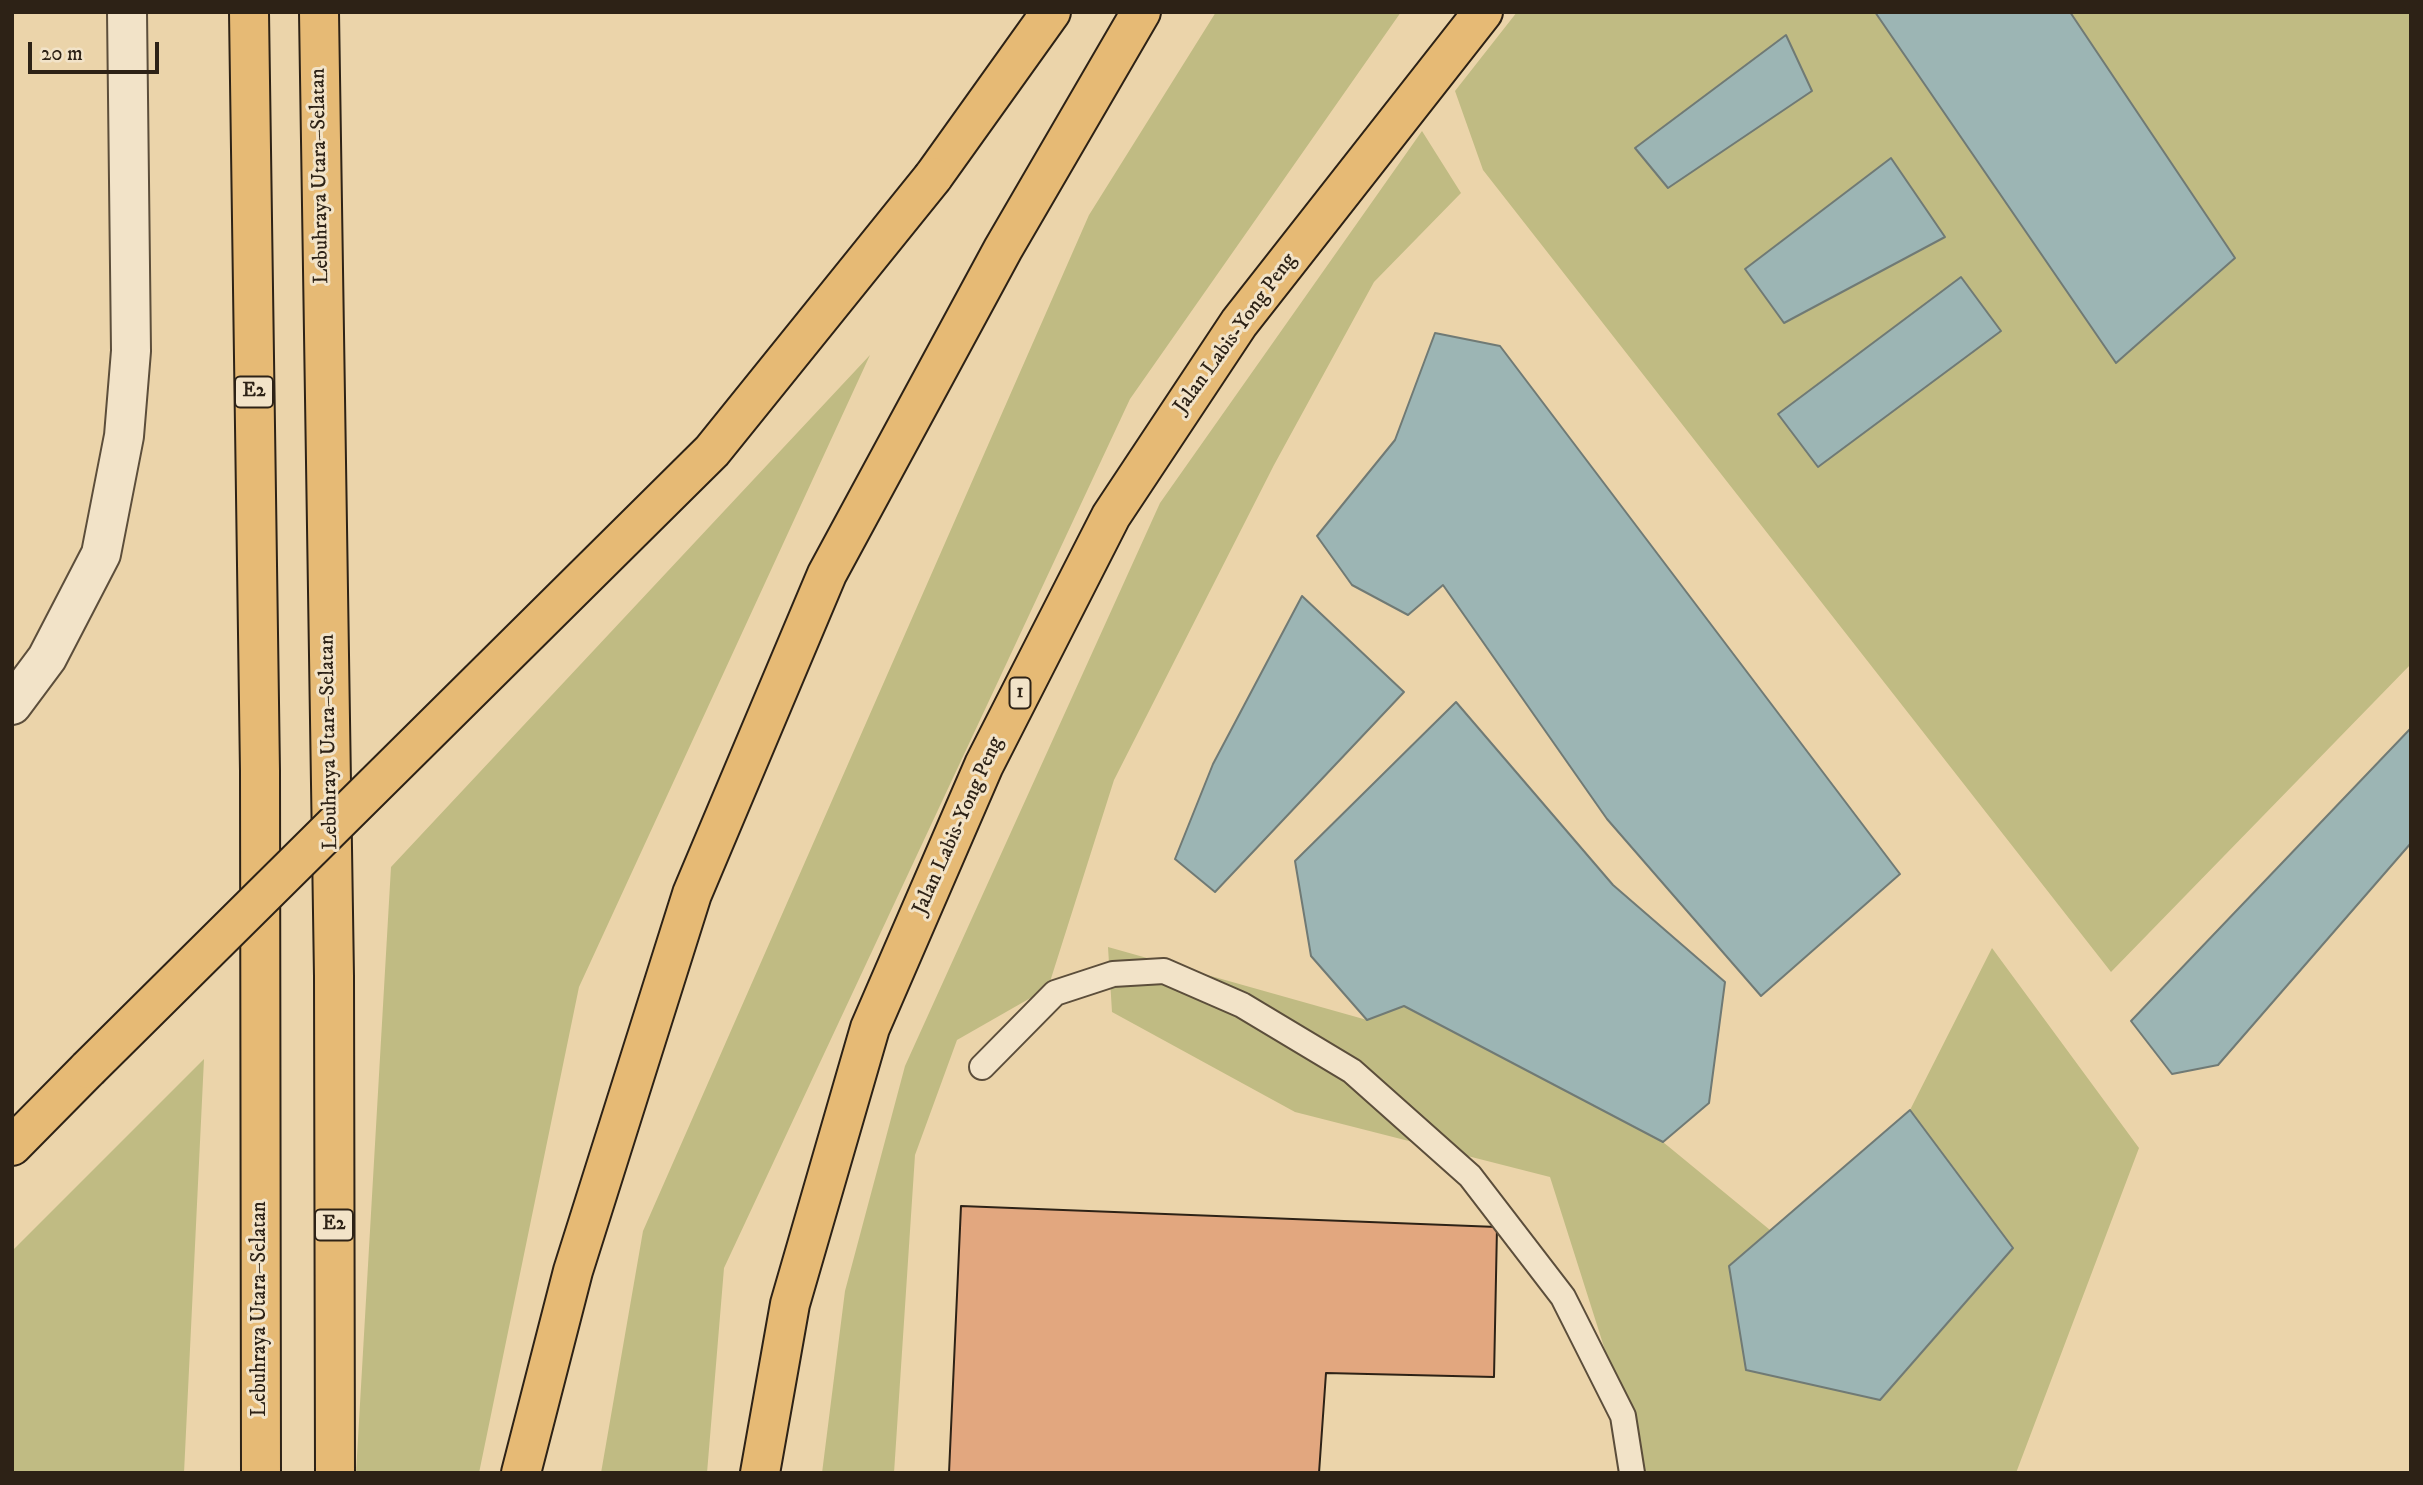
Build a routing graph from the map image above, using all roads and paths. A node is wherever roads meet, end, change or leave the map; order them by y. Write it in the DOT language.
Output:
graph roads {
  1 [pos="127,12"];
  2 [pos="249,12"];
  3 [pos="319,12"];
  4 [pos="1051,12"];
  5 [pos="1142,12"];
  6 [pos="1483,12"];
  7 [pos="12,705"];
  8 [pos="982,1067"];
  9 [pos="12,1146"];
  10 [pos="261,1473"];
  11 [pos="335,1473"];
  12 [pos="522,1473"];
  13 [pos="760,1473"];
  14 [pos="1632,1473"];
  1 -- 7 [label="street"];
  2 -- 10 [label="main road, Lebuhraya Utara–Selatan / E2"];
  3 -- 11 [label="main road, Lebuhraya Utara–Selatan / E2"];
  4 -- 9 [label="main road, bridge"];
  5 -- 12 [label="main road"];
  6 -- 13 [label="main road, Jalan Labis-Yong Peng / 1"];
  8 -- 14 [label="lane"];
}
